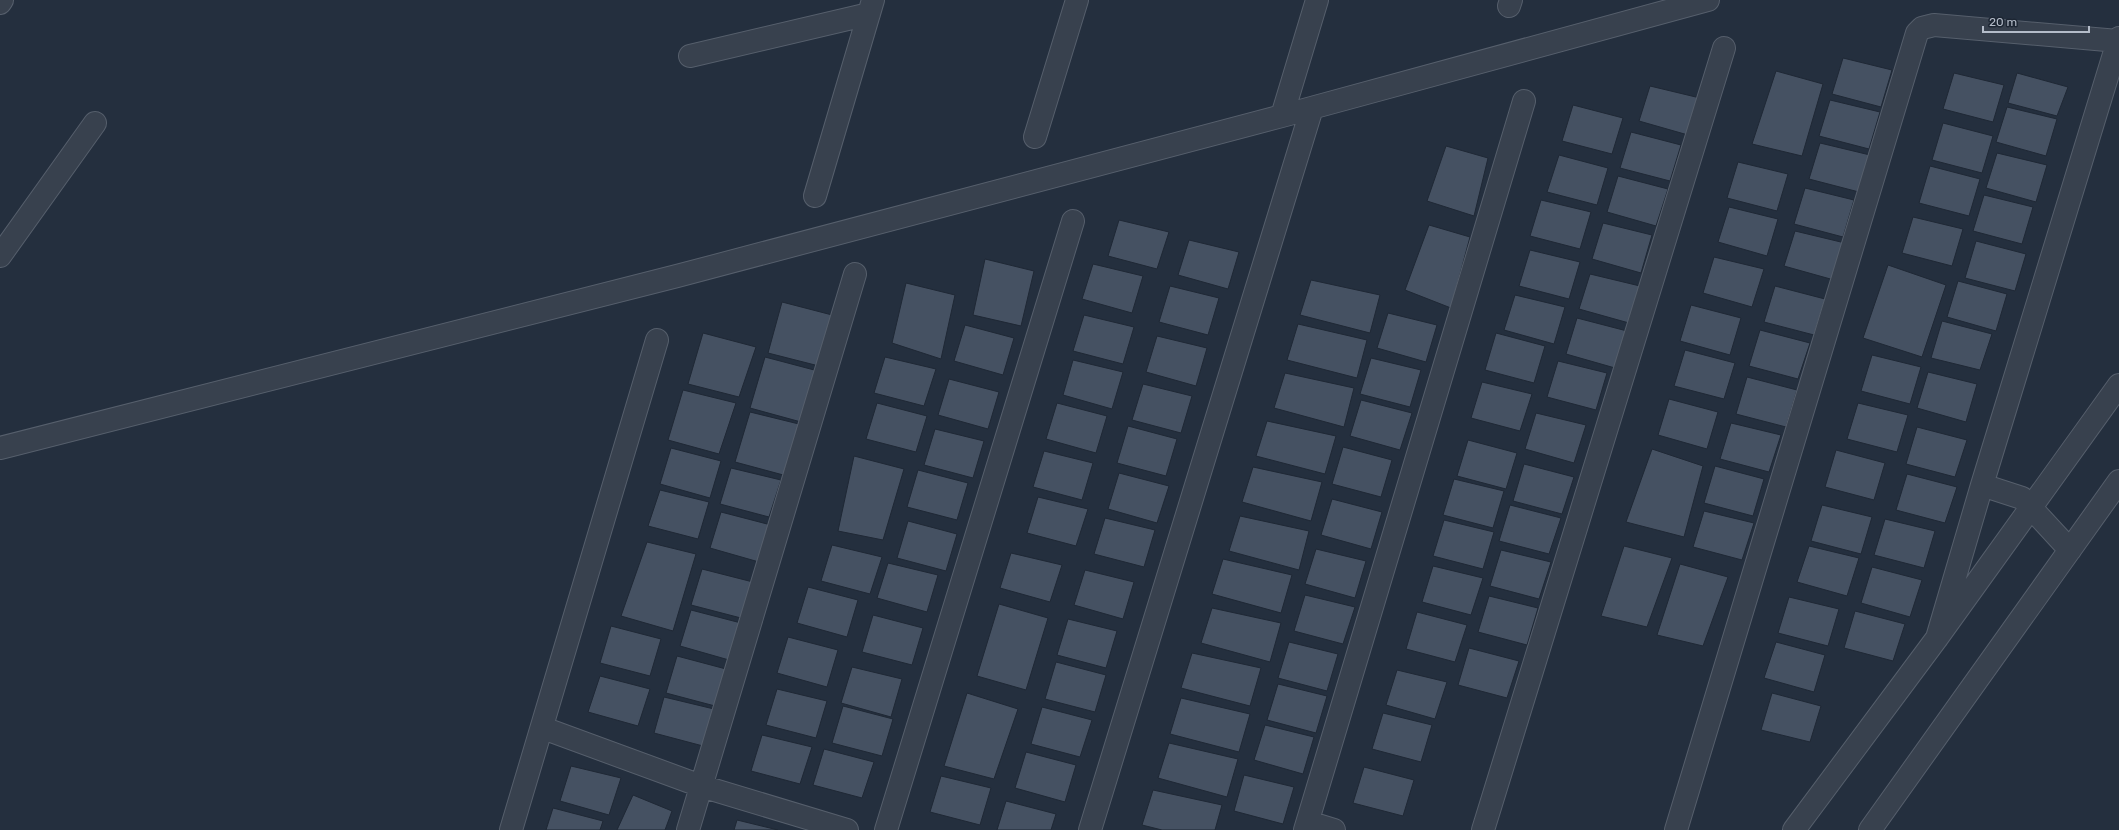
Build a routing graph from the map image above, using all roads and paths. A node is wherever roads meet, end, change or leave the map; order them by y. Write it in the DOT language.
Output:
graph roads {
  1 [pos="2,0"];
  2 [pos="1077,0"];
  3 [pos="1317,0"];
  4 [pos="1708,0"];
  5 [pos="0,3"];
  6 [pos="871,7"];
  7 [pos="2119,40"];
  8 [pos="1724,48"];
  9 [pos="690,56"];
  10 [pos="1524,101"];
  11 [pos="1312,108"];
  12 [pos="1282,116"];
  13 [pos="95,123"];
  14 [pos="1035,138"];
  15 [pos="815,196"];
  16 [pos="1073,221"];
  17 [pos="0,256"];
  18 [pos="855,274"];
  19 [pos="657,340"];
  20 [pos="2119,385"];
  21 [pos="0,448"];
  22 [pos="2119,481"];
  23 [pos="1982,485"];
  24 [pos="2031,508"];
  25 [pos="2070,550"];
  26 [pos="1937,638"];
  27 [pos="543,728"];
  28 [pos="701,786"];
  29 [pos="1307,826"];
  30 [pos="511,830"];
  31 [pos="688,830"];
  32 [pos="847,830"];
  33 [pos="886,830"];
  34 [pos="1090,830"];
  35 [pos="1334,830"];
  36 [pos="1483,830"];
  37 [pos="1676,830"];
  38 [pos="1794,830"];
  39 [pos="1870,830"];
  1 -- 5 [label="street"];
  2 -- 14 [label="street"];
  3 -- 12 [label="street"];
  4 -- 11 [label="street"];
  6 -- 9 [label="street"];
  6 -- 15 [label="street"];
  7 -- 23 [label="street"];
  7 -- 37 [label="street"];
  8 -- 36 [label="street"];
  10 -- 29 [label="street"];
  11 -- 12 [label="street"];
  11 -- 34 [label="street"];
  12 -- 21 [label="street"];
  13 -- 17 [label="street"];
  16 -- 33 [label="street"];
  18 -- 28 [label="street"];
  19 -- 27 [label="street"];
  20 -- 24 [label="street"];
  22 -- 25 [label="street"];
  23 -- 24 [label="street"];
  23 -- 26 [label="street"];
  24 -- 25 [label="street"];
  24 -- 26 [label="street"];
  25 -- 39 [label="street"];
  26 -- 38 [label="street"];
  27 -- 28 [label="street"];
  27 -- 30 [label="street"];
  28 -- 31 [label="street"];
  28 -- 32 [label="street"];
  29 -- 35 [label="street"];
}
